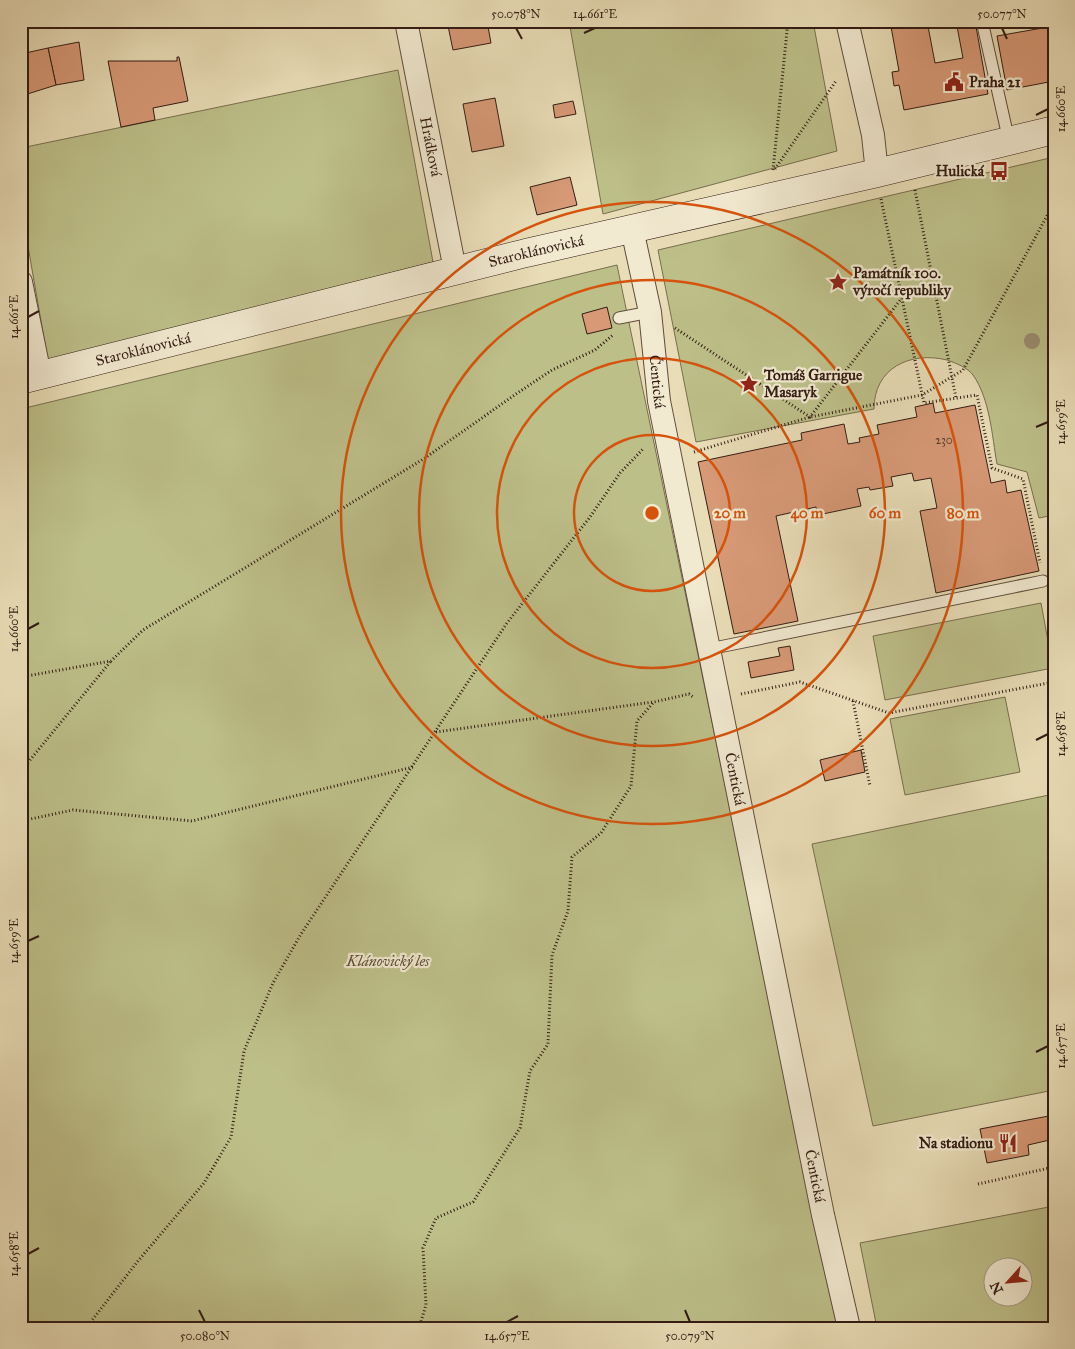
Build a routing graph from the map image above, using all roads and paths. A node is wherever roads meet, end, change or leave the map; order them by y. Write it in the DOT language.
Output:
graph roads {
  1 [pos="406,21"];
  2 [pos="788,21"];
  3 [pos="847,21"];
  4 [pos="982,21"];
  5 [pos="854,56"];
  6 [pos="1054,130"];
  7 [pos="1009,141"];
  8 [pos="879,185"];
  9 [pos="914,189"];
  10 [pos="1054,203"];
  11 [pos="632,229"];
  12 [pos="455,270"];
  13 [pos="21,282"];
  14 [pos="902,298"];
  15 [pos="650,312"];
  16 [pos="619,318"];
  17 [pos="670,325"];
  18 [pos="952,376"];
  19 [pos="31,378"];
  20 [pos="922,395"];
  21 [pos="956,398"];
  22 [pos="810,417"];
  23 [pos="665,434"];
  24 [pos="689,454"];
  25 [pos="1043,581"];
  26 [pos="709,649"];
  27 [pos="111,661"];
  28 [pos="21,678"];
  29 [pos="1054,682"];
  30 [pos="735,695"];
  31 [pos="853,700"];
  32 [pos="654,702"];
  33 [pos="723,720"];
  34 [pos="436,732"];
  35 [pos="414,766"];
  36 [pos="21,771"];
  37 [pos="870,786"];
  38 [pos="21,821"];
  39 [pos="1054,1167"];
  40 [pos="978,1184"];
  41 [pos="86,1328"];
  42 [pos="419,1328"];
  43 [pos="849,1328"];
  1 -- 12 [label="street, Hrádková"];
  2 -- 5 [label="path"];
  3 -- 5 [label="street"];
  4 -- 7 [label="lane"];
  5 -- 8 [label="street"];
  6 -- 7 [label="street, Staroklánovická"];
  7 -- 8 [label="street, Staroklánovická"];
  8 -- 11 [label="street, Staroklánovická"];
  8 -- 14 [label="path"];
  9 -- 18 [label="path"];
  10 -- 18 [label="path"];
  11 -- 12 [label="street, Staroklánovická"];
  11 -- 15 [label="street, Čentická"];
  12 -- 19 [label="street, Staroklánovická"];
  13 -- 19 [label="street"];
  14 -- 20 [label="path"];
  14 -- 22 [label="path"];
  15 -- 16 [label="lane"];
  15 -- 23 [label="street, Čentická"];
  16 -- 27 [label="path"];
  17 -- 22 [label="path"];
  18 -- 20 [label="path"];
  18 -- 21 [label="path"];
  20 -- 21 [label="path"];
  20 -- 22 [label="path"];
  21 -- 25 [label="path"];
  22 -- 24 [label="path"];
  23 -- 26 [label="street, Čentická"];
  23 -- 34 [label="path"];
  25 -- 26 [label="lane"];
  26 -- 33 [label="street, Čentická"];
  27 -- 28 [label="path"];
  27 -- 36 [label="path"];
  29 -- 31 [label="path"];
  30 -- 31 [label="path"];
  31 -- 37 [label="path"];
  32 -- 33 [label="path"];
  32 -- 34 [label="path"];
  32 -- 42 [label="path"];
  33 -- 43 [label="street, Čentická"];
  34 -- 35 [label="path"];
  35 -- 38 [label="path"];
  35 -- 41 [label="path"];
  39 -- 40 [label="path"];
}
